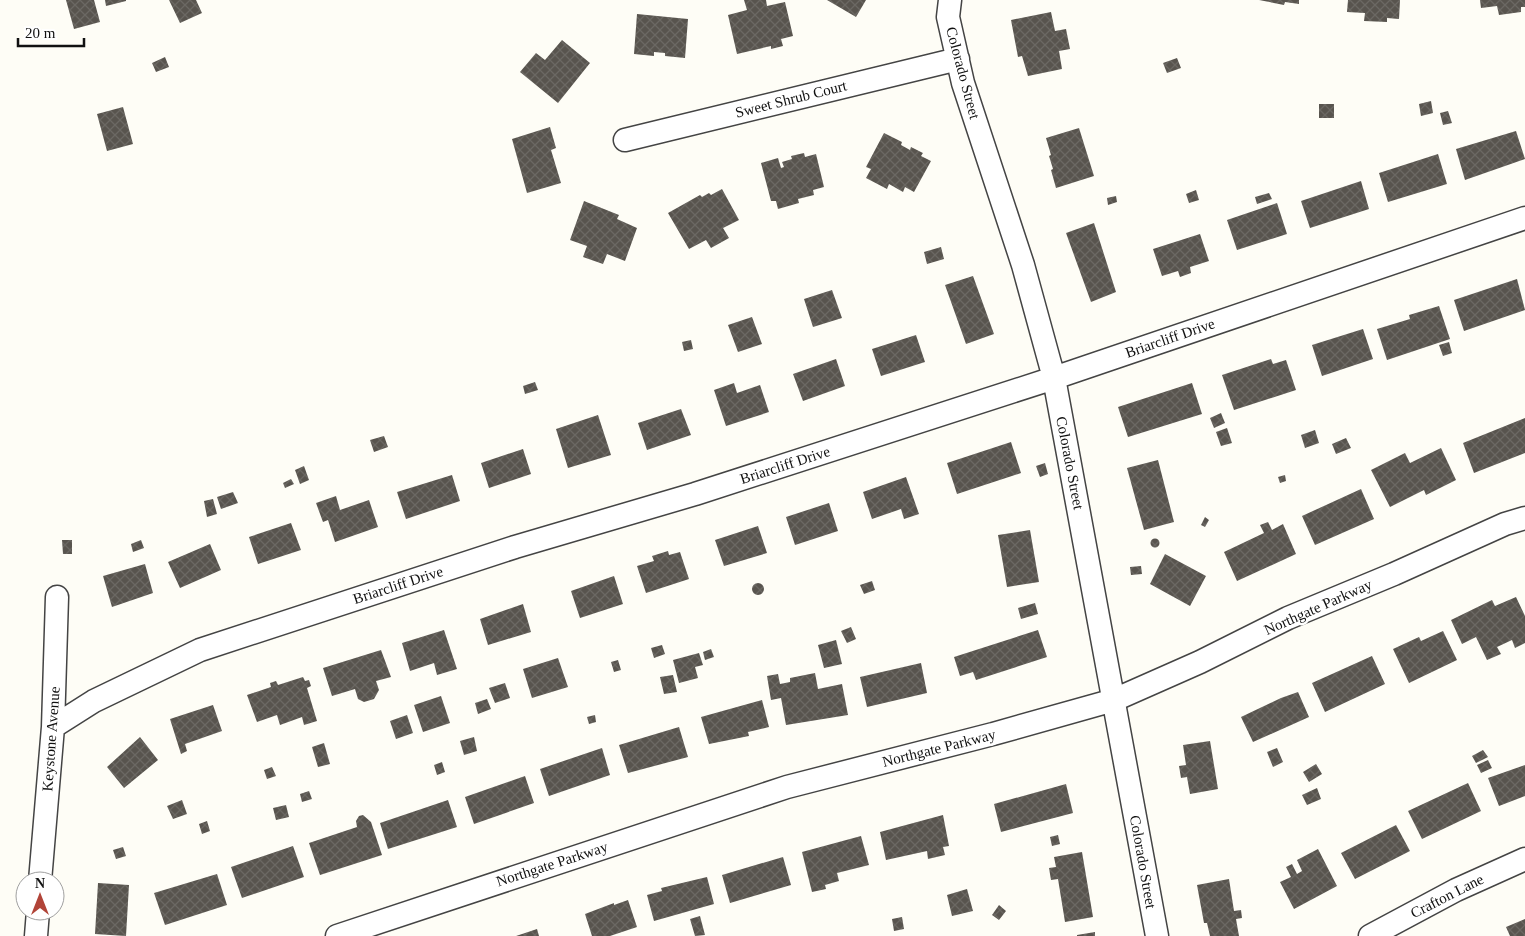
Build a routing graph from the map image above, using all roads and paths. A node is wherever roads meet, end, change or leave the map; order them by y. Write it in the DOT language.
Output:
graph roads {
  1 [pos="950,0"];
  2 [pos="958,59"];
  3 [pos="625,140"];
  4 [pos="1525,218"];
  5 [pos="1054,378"];
  6 [pos="1525,518"];
  7 [pos="57,597"];
  8 [pos="1114,700"];
  9 [pos="53,727"];
  10 [pos="1525,859"];
  11 [pos="41,871"];
  12 [pos="37,921"];
  13 [pos="36,936"];
  14 [pos="337,936"];
  15 [pos="1157,936"];
  16 [pos="1370,936"];
  1 -- 2 [label="street, Colorado Street"];
  2 -- 3 [label="street, Sweet Shrub Court"];
  2 -- 5 [label="street, Colorado Street"];
  4 -- 5 [label="street, Briarcliff Drive"];
  5 -- 8 [label="street, Colorado Street"];
  5 -- 9 [label="street, Briarcliff Drive"];
  6 -- 8 [label="street, Northgate Parkway"];
  7 -- 9 [label="street, Keystone Avenue"];
  8 -- 14 [label="street, Northgate Parkway"];
  8 -- 15 [label="street, Colorado Street"];
  9 -- 11 [label="street, Keystone Avenue"];
  10 -- 16 [label="street, Crafton Lane"];
  12 -- 13 [label="street"];
}
